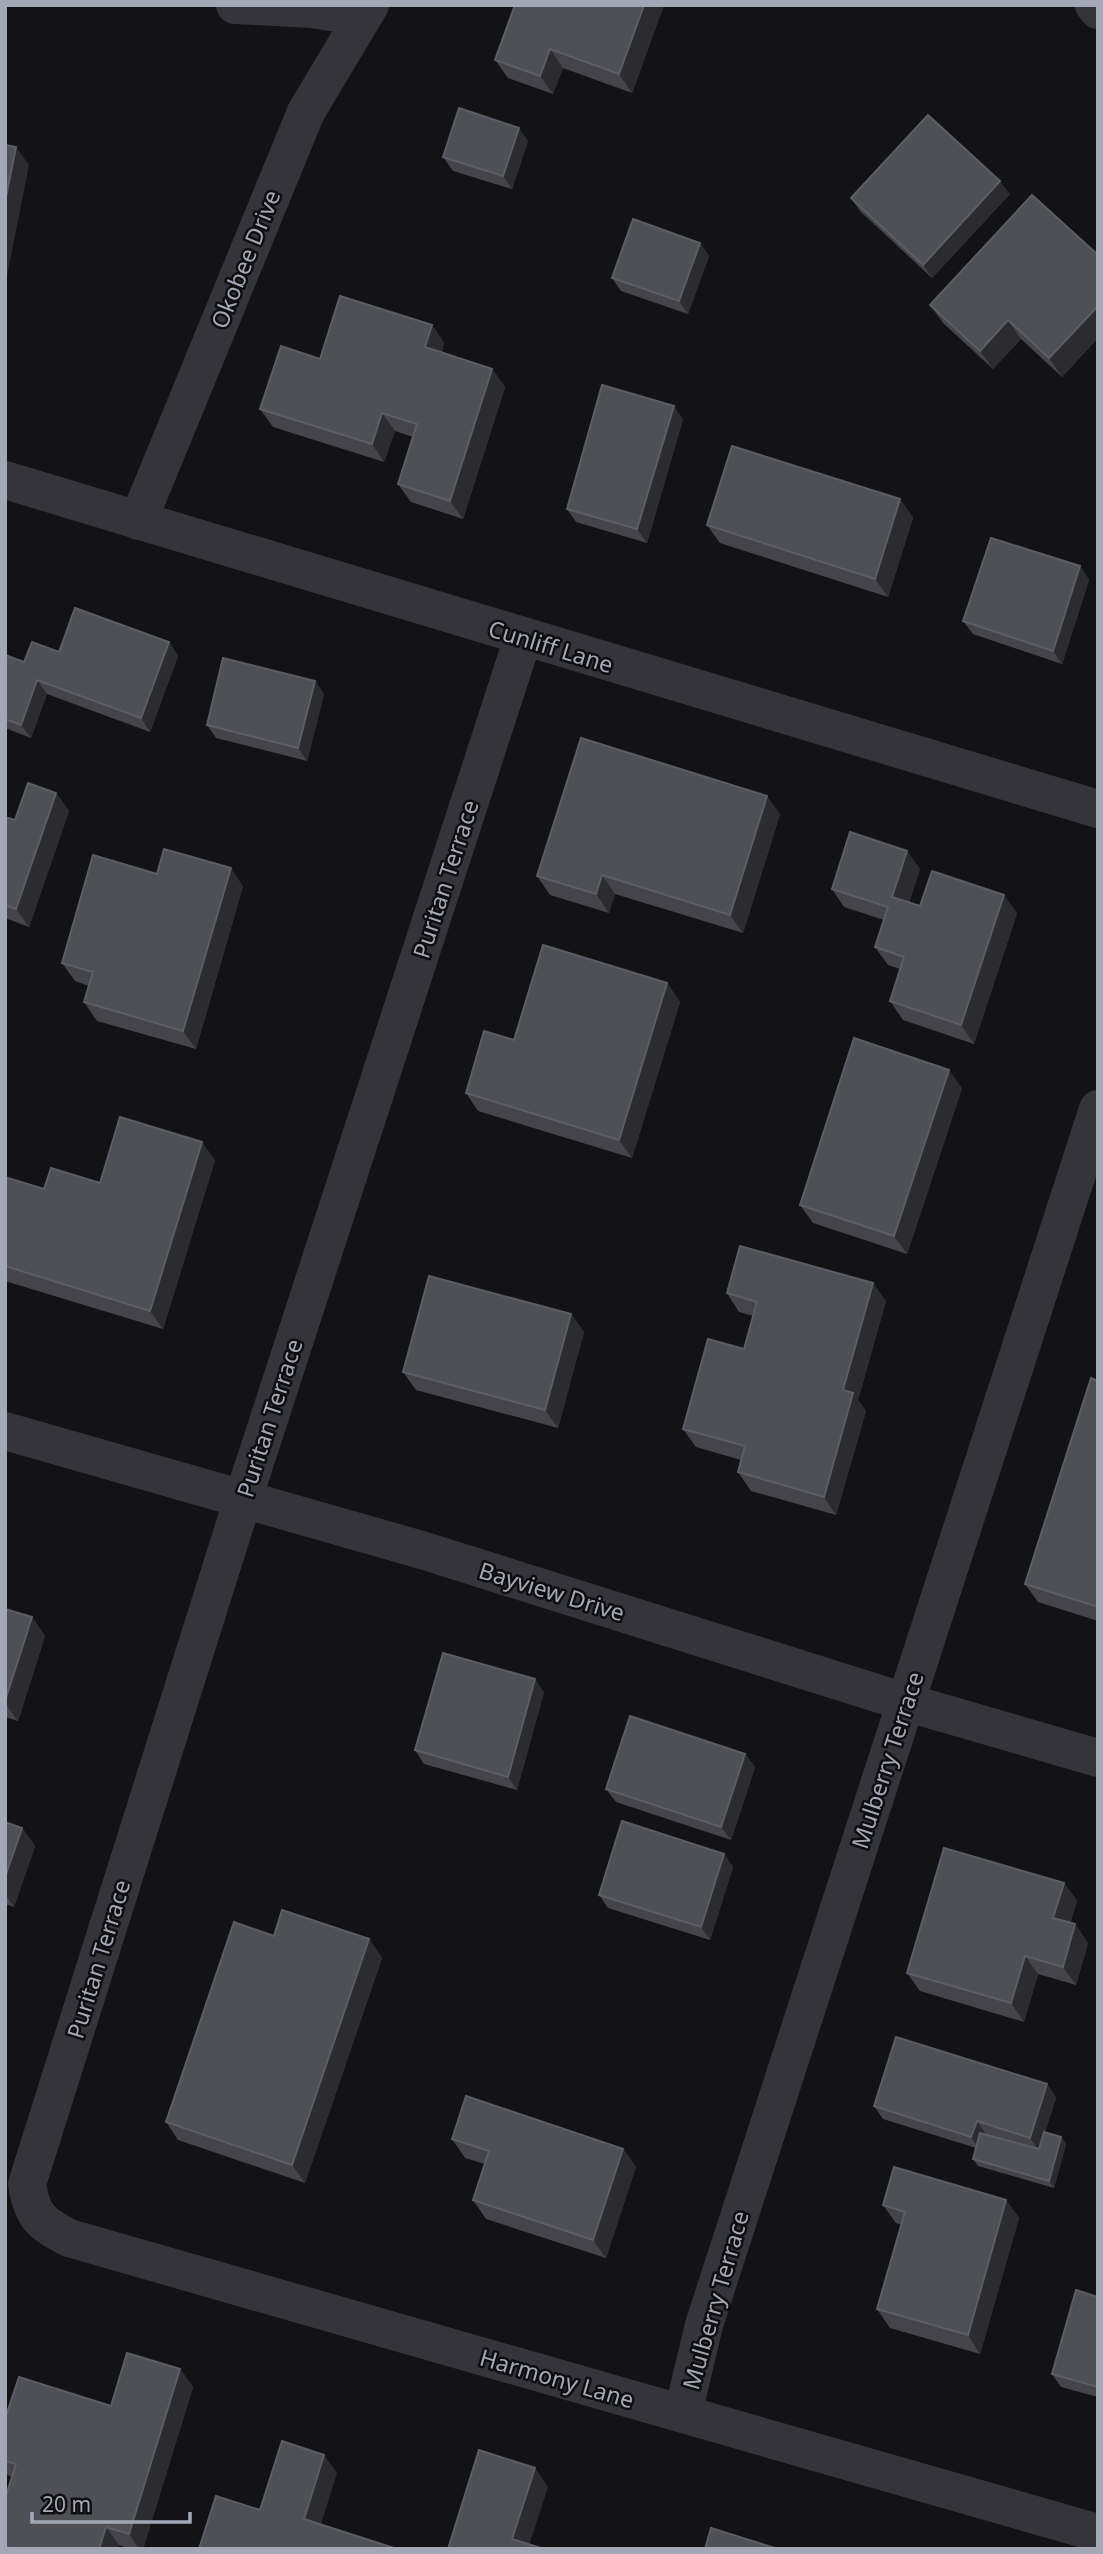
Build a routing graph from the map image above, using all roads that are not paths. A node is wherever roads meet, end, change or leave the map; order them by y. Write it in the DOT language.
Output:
graph roads {
  1 [pos="235,5"];
  2 [pos="1094,5"];
  3 [pos="1098,10"];
  4 [pos="366,11"];
  5 [pos="5,480"];
  6 [pos="138,521"];
  7 [pos="523,638"];
  8 [pos="1098,809"];
  9 [pos="1098,1109"];
  10 [pos="5,1430"];
  11 [pos="243,1499"];
  12 [pos="905,1702"];
  13 [pos="1098,1758"];
  14 [pos="30,2202"];
  15 [pos="683,2413"];
  16 [pos="1098,2533"];
  1 -- 4 [label="street"];
  2 -- 3 [label="street"];
  4 -- 6 [label="street, Okobee Drive"];
  5 -- 6 [label="street, Cunliff Lane"];
  6 -- 7 [label="street, Cunliff Lane"];
  7 -- 8 [label="street, Cunliff Lane"];
  7 -- 11 [label="street, Puritan Terrace"];
  9 -- 12 [label="street, Mulberry Terrace"];
  10 -- 11 [label="street, Bayview Drive"];
  11 -- 12 [label="street, Bayview Drive"];
  11 -- 14 [label="street, Puritan Terrace"];
  12 -- 13 [label="street, Bayview Drive"];
  12 -- 15 [label="street, Mulberry Terrace"];
  14 -- 15 [label="street, Harmony Lane"];
  15 -- 16 [label="street, Harmony Lane"];
}
